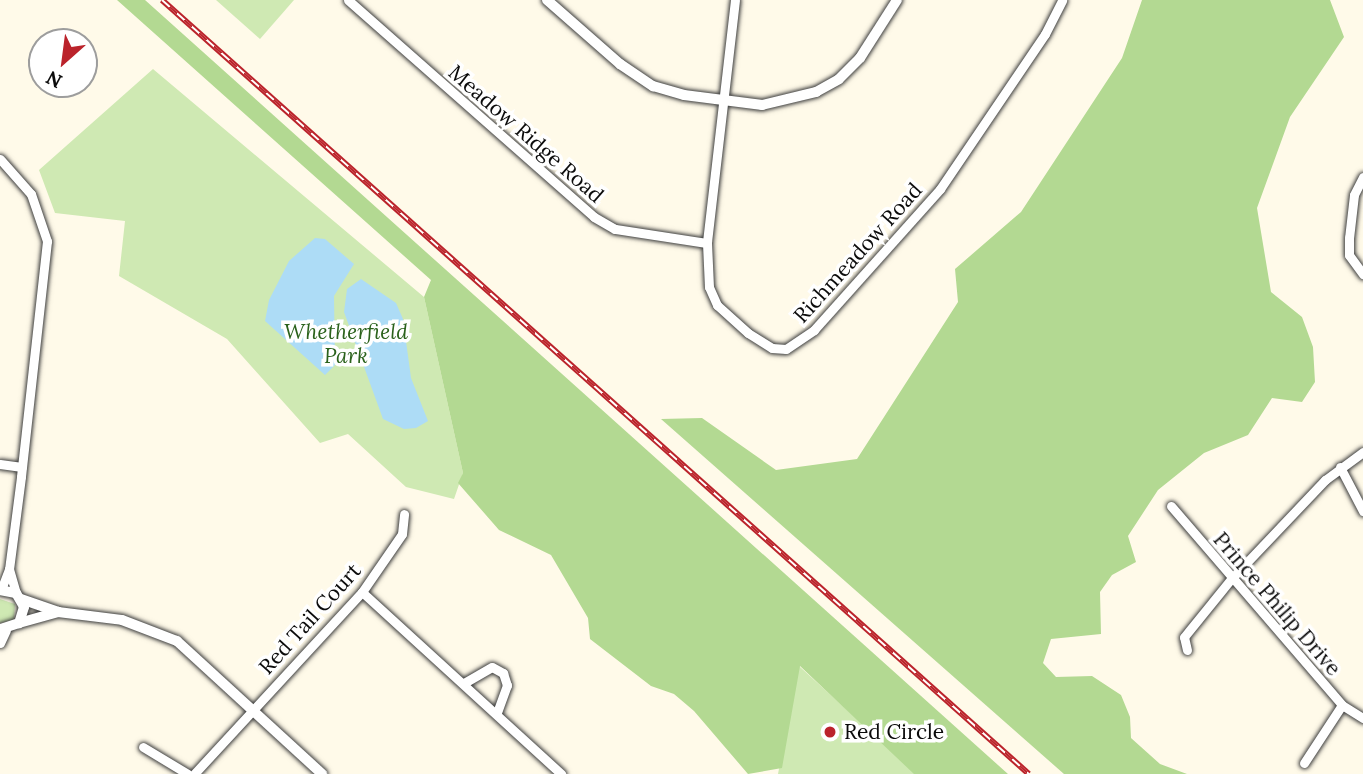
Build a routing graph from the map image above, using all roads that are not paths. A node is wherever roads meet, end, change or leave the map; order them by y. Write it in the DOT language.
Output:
graph roads {
  1 [pos="348,0"];
  2 [pos="547,0"];
  3 [pos="735,0"];
  4 [pos="897,0"];
  5 [pos="1062,0"];
  6 [pos="723,101"];
  7 [pos="0,159"];
  8 [pos="1363,177"];
  9 [pos="707,243"];
  10 [pos="1363,274"];
  11 [pos="1363,452"];
  12 [pos="0,464"];
  13 [pos="22,467"];
  14 [pos="1340,467"];
  15 [pos="1171,506"];
  16 [pos="1363,511"];
  17 [pos="404,514"];
  18 [pos="9,569"];
  19 [pos="1231,579"];
  20 [pos="0,590"];
  21 [pos="362,592"];
  22 [pos="19,596"];
  23 [pos="58,612"];
  24 [pos="19,623"];
  25 [pos="3,630"];
  26 [pos="0,643"];
  27 [pos="1187,650"];
  28 [pos="464,683"];
  29 [pos="1342,705"];
  30 [pos="253,708"];
  31 [pos="497,713"];
  32 [pos="1363,718"];
  33 [pos="143,747"];
  34 [pos="1304,764"];
  35 [pos="188,774"];
  36 [pos="194,774"];
  37 [pos="322,774"];
  38 [pos="561,774"];
  1 -- 9 [label="street, Meadow Ridge Road"];
  2 -- 6 [label="street"];
  3 -- 6 [label="street, Richmeadow Road"];
  4 -- 6 [label="street"];
  5 -- 9 [label="street, Richmeadow Road"];
  6 -- 9 [label="street, Richmeadow Road"];
  7 -- 13 [label="street"];
  8 -- 10 [label="street"];
  11 -- 14 [label="street"];
  12 -- 13 [label="street"];
  13 -- 18 [label="street"];
  14 -- 16 [label="street"];
  14 -- 19 [label="street"];
  15 -- 19 [label="street, Prince Philip Drive"];
  17 -- 21 [label="street, Red Tail Court"];
  18 -- 20 [label="street"];
  18 -- 22 [label="street"];
  19 -- 27 [label="street"];
  19 -- 29 [label="street, Prince Philip Drive"];
  20 -- 22 [label="street"];
  21 -- 28 [label="street"];
  21 -- 30 [label="street, Red Tail Court"];
  22 -- 23 [label="street"];
  22 -- 24 [label="street"];
  23 -- 24 [label="street"];
  23 -- 30 [label="street"];
  24 -- 25 [label="street"];
  25 -- 26 [label="street"];
  28 -- 31 [label="street"];
  28 -- 31 [label="street"];
  29 -- 32 [label="street, Prince Philip Drive"];
  29 -- 34 [label="street"];
  30 -- 36 [label="street, Red Tail Court"];
  30 -- 37 [label="street"];
  31 -- 38 [label="street"];
  33 -- 35 [label="street"];
}
